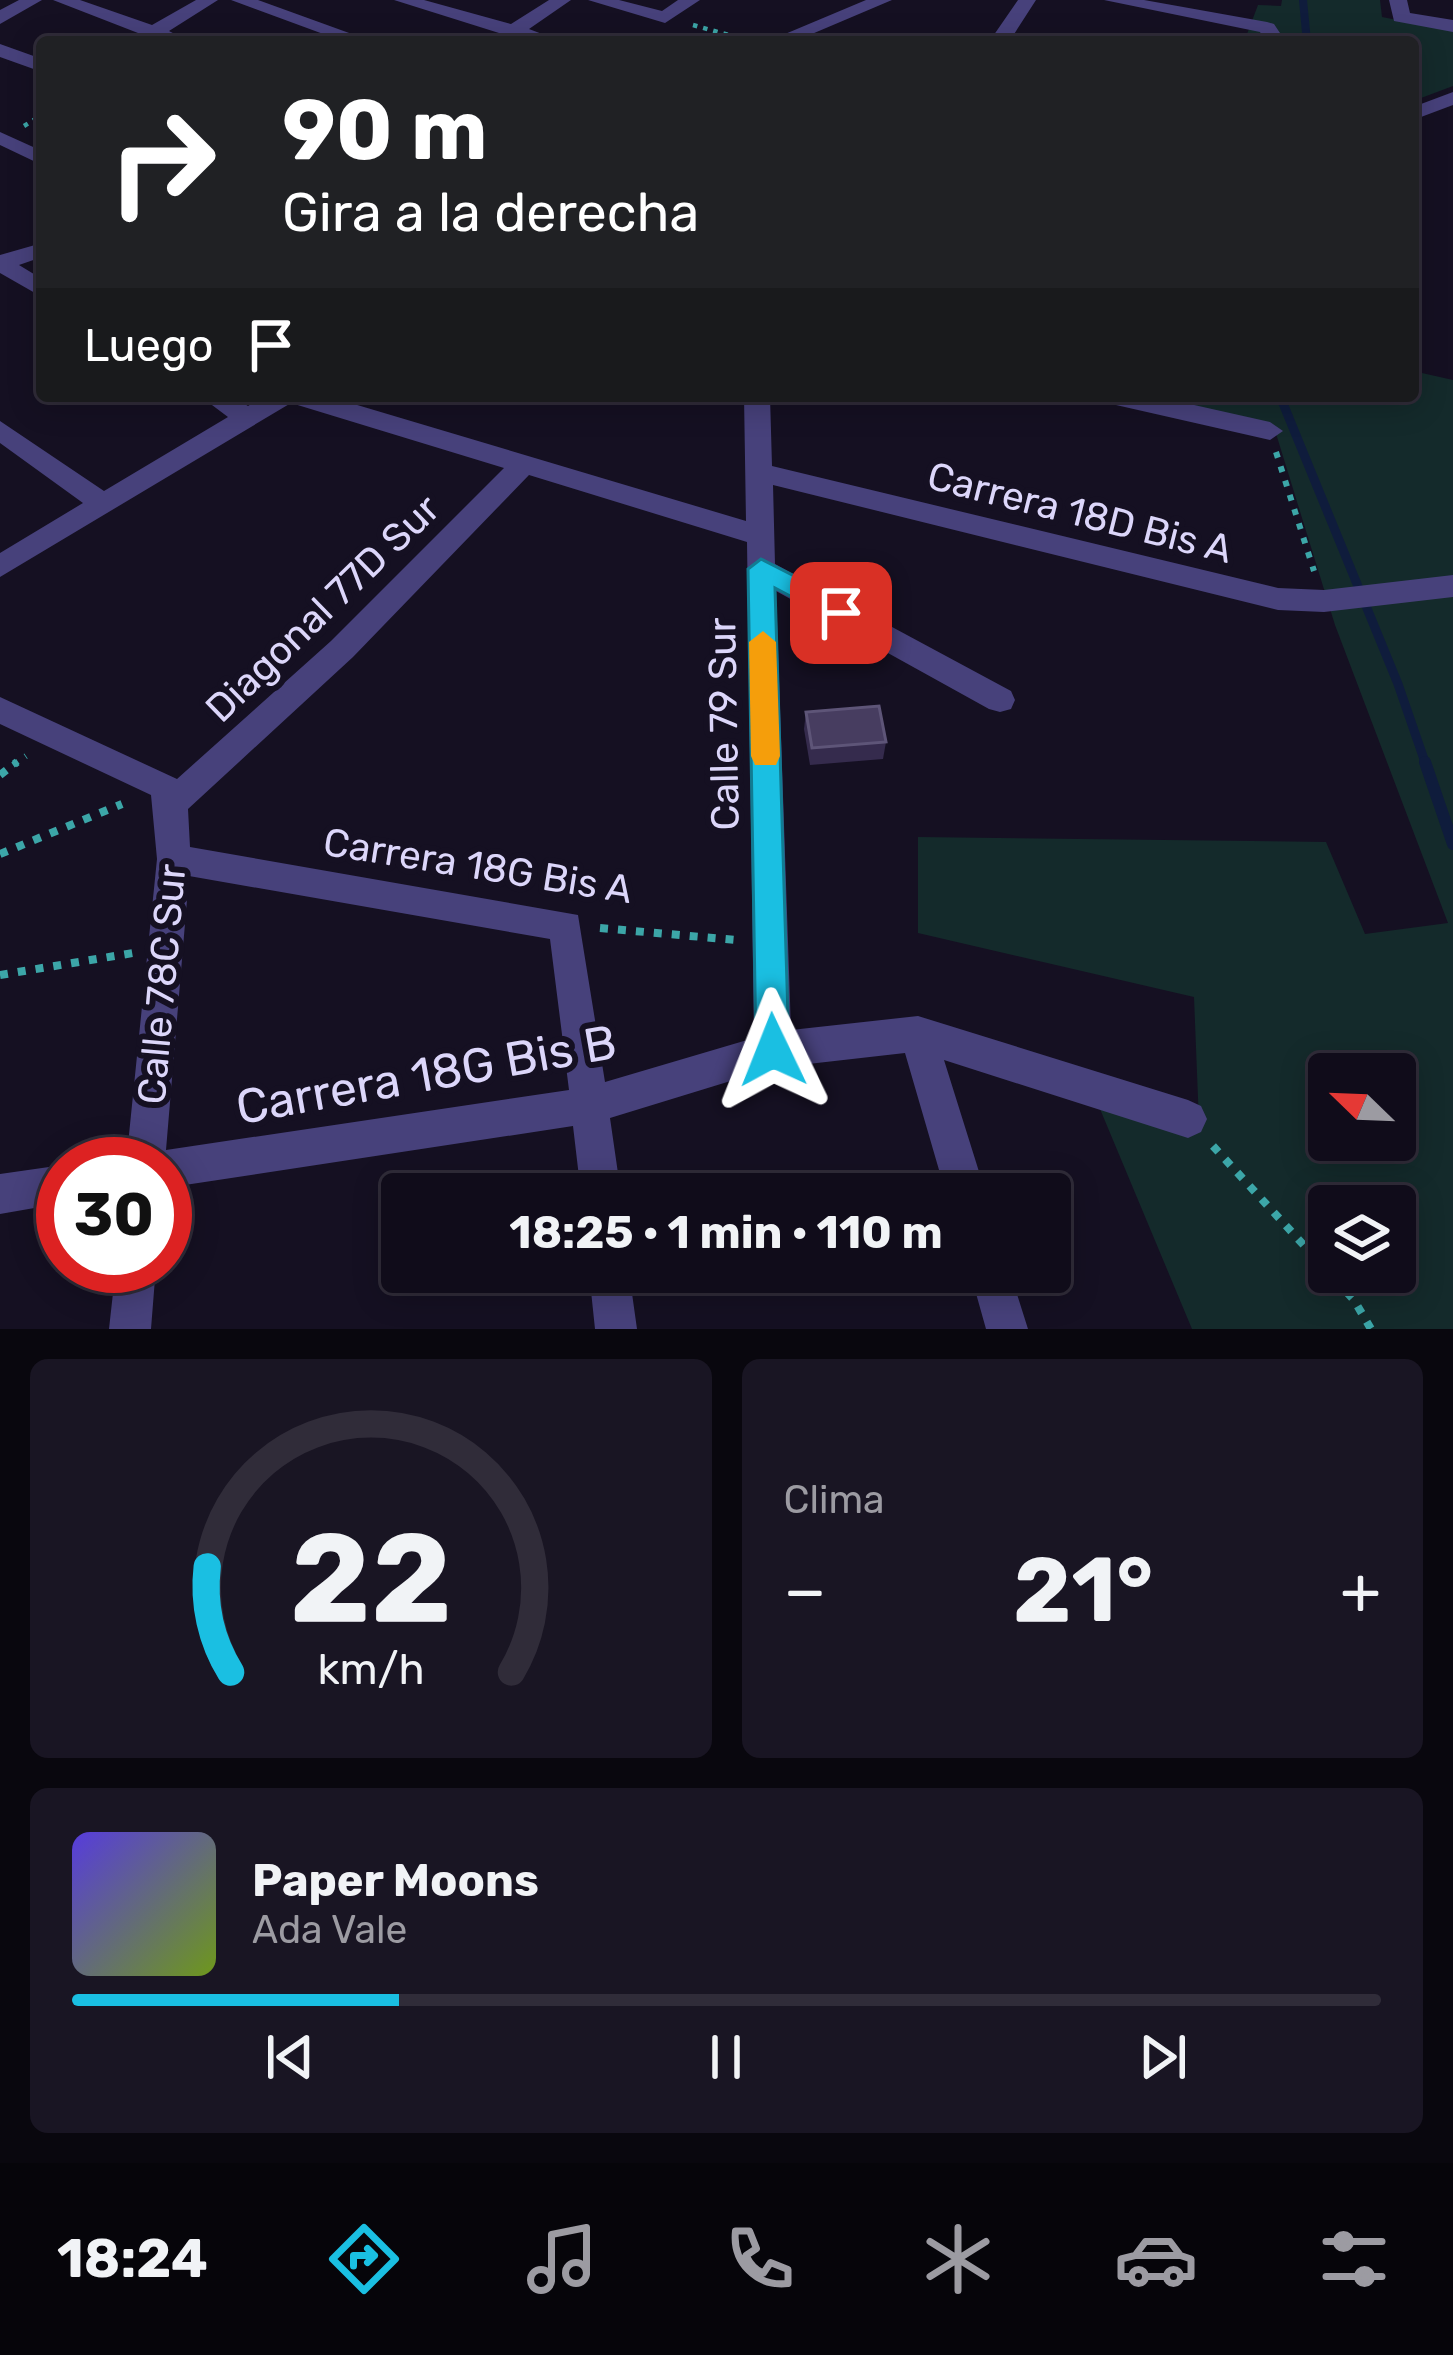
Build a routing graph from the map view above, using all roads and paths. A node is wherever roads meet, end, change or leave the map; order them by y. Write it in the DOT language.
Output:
graph roads {
  1 [pos="32,0"];
  2 [pos="62,0"];
  3 [pos="209,0"];
  4 [pos="240,0"];
  5 [pos="403,0"];
  6 [pos="562,0"];
  7 [pos="597,0"];
  8 [pos="691,0"];
  9 [pos="823,0"];
  10 [pos="883,0"];
  11 [pos="1028,0"];
  12 [pos="1113,0"];
  13 [pos="1399,9"];
  14 [pos="665,17"];
  15 [pos="0,18"];
  16 [pos="816,24"];
  17 [pos="1453,26"];
  18 [pos="1272,35"];
  19 [pos="143,36"];
  20 [pos="147,36"];
  21 [pos="346,36"];
  22 [pos="506,36"];
  23 [pos="732,36"];
  24 [pos="789,36"];
  25 [pos="1004,36"];
  26 [pos="0,50"];
  27 [pos="36,64"];
  28 [pos="1453,98"];
  29 [pos="1419,112"];
  30 [pos="2,138"];
  31 [pos="36,156"];
  32 [pos="36,252"];
  33 [pos="0,263"];
  34 [pos="36,286"];
  35 [pos="223,402"];
  36 [pos="273,402"];
  37 [pos="318,402"];
  38 [pos="757,402"];
  39 [pos="1142,402"];
  40 [pos="247,417"];
  41 [pos="0,430"];
  42 [pos="1270,431"];
  43 [pos="524,464"];
  44 [pos="759,472"];
  45 [pos="103,504"];
  46 [pos="760,536"];
  47 [pos="0,566"];
  48 [pos="761,569"];
  49 [pos="1453,586"];
  50 [pos="1332,600"];
  51 [pos="1000,700"];
  52 [pos="0,710"];
  53 [pos="168,795"];
  54 [pos="0,854"];
  55 [pos="174,859"];
  56 [pos="566,926"];
  57 [pos="770,943"];
  58 [pos="166,947"];
  59 [pos="0,976"];
  60 [pos="918,1034"];
  61 [pos="773,1050"];
  62 [pos="591,1105"];
  63 [pos="1188,1119"];
  64 [pos="148,1137"];
  65 [pos="192,1165"];
  66 [pos="599,1173"];
  67 [pos="960,1173"];
  68 [pos="36,1188"];
  69 [pos="0,1194"];
  70 [pos="133,1293"];
  71 [pos="612,1293"];
  72 [pos="996,1293"];
  73 [pos="130,1329"];
  74 [pos="616,1329"];
  75 [pos="1007,1329"];
  76 [pos="1371,1329"];
  1 -- 15 [label="street"];
  2 -- 19 [label="street"];
  3 -- 20 [label="street"];
  4 -- 21 [label="street"];
  5 -- 22 [label="street"];
  6 -- 22 [label="street"];
  7 -- 14 [label="street"];
  8 -- 14 [label="street"];
  9 -- 16 [label="street"];
  10 -- 16 [label="street"];
  11 -- 25 [label="street"];
  12 -- 18 [label="street"];
  13 -- 17 [label="street"];
  14 -- 23 [label="path"];
  16 -- 24 [label="street"];
  26 -- 27 [label="street"];
  28 -- 29 [label="street"];
  30 -- 31 [label="street"];
  32 -- 33 [label="street"];
  33 -- 34 [label="street"];
  35 -- 40 [label="street"];
  36 -- 40 [label="street"];
  37 -- 43 [label="street"];
  38 -- 44 [label="street, Calle 79 Sur"];
  39 -- 42 [label="street"];
  40 -- 45 [label="street"];
  41 -- 45 [label="street"];
  42 -- 50 [label="path"];
  43 -- 46 [label="street"];
  43 -- 53 [label="street, Diagonal 77D Sur"];
  44 -- 46 [label="street, Calle 79 Sur"];
  44 -- 50 [label="street, Carrera 18D Bis A"];
  45 -- 47 [label="street"];
  46 -- 48 [label="street, Calle 79 Sur"];
  48 -- 51 [label="street"];
  48 -- 57 [label="street, Calle 79 Sur"];
  49 -- 50 [label="street, Carrera 18D Bis A"];
  52 -- 53 [label="street"];
  53 -- 54 [label="path"];
  53 -- 55 [label="street, Calle 78C Sur"];
  55 -- 56 [label="street, Carrera 18G Bis A"];
  55 -- 58 [label="street, Calle 78C Sur"];
  56 -- 57 [label="path, Carrera 18G Bis A"];
  56 -- 62 [label="street"];
  57 -- 61 [label="street, Calle 79 Sur"];
  58 -- 59 [label="path"];
  58 -- 64 [label="street, Calle 78C Sur"];
  60 -- 61 [label="street, Carrera 18G Bis B"];
  60 -- 63 [label="street, Carrera 18G Bis B"];
  60 -- 67 [label="street"];
  61 -- 62 [label="street, Carrera 18G Bis B"];
  62 -- 65 [label="street, Carrera 18G Bis B"];
  62 -- 66 [label="street"];
  63 -- 76 [label="path"];
  68 -- 69 [label="street"];
  70 -- 73 [label="street"];
  71 -- 74 [label="street"];
  72 -- 75 [label="street"];
}
